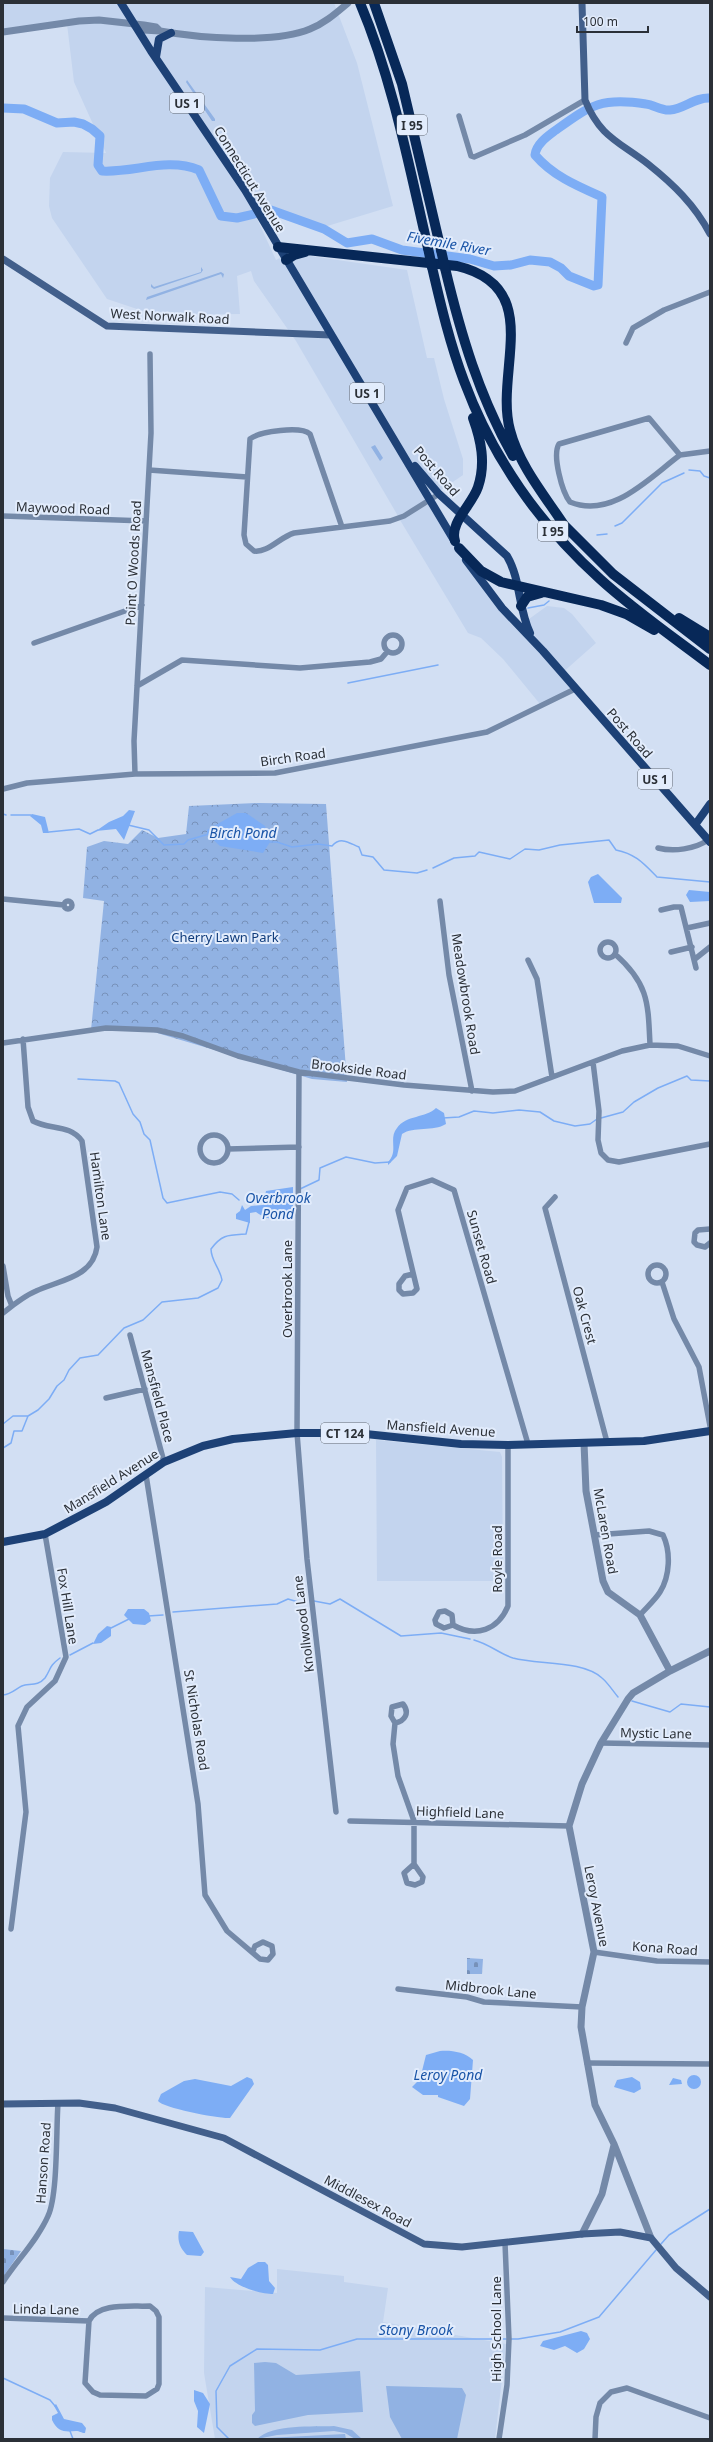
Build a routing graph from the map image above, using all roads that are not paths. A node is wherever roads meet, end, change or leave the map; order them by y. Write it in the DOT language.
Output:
graph roads {
  1 [pos="121,3"];
  2 [pos="348,3"];
  3 [pos="360,3"];
  4 [pos="374,3"];
  5 [pos="582,3"];
  6 [pos="134,25"];
  7 [pos="3,32"];
  8 [pos="170,33"];
  9 [pos="156,57"];
  10 [pos="586,103"];
  11 [pos="459,116"];
  12 [pos="709,231"];
  13 [pos="278,247"];
  14 [pos="319,251"];
  15 [pos="3,259"];
  16 [pos="286,260"];
  17 [pos="710,292"];
  18 [pos="331,335"];
  19 [pos="626,343"];
  20 [pos="150,354"];
  21 [pos="458,366"];
  22 [pos="394,437"];
  23 [pos="710,451"];
  24 [pos="680,455"];
  25 [pos="149,470"];
  26 [pos="247,477"];
  27 [pos="439,494"];
  28 [pos="430,500"];
  29 [pos="3,516"];
  30 [pos="462,516"];
  31 [pos="146,521"];
  32 [pos="564,526"];
  33 [pos="342,527"];
  34 [pos="457,545"];
  35 [pos="613,574"];
  36 [pos="518,588"];
  37 [pos="546,593"];
  38 [pos="142,605"];
  39 [pos="521,606"];
  40 [pos="710,637"];
  41 [pos="533,639"];
  42 [pos="34,643"];
  43 [pos="710,649"];
  44 [pos="388,652"];
  45 [pos="698,656"];
  46 [pos="710,665"];
  47 [pos="137,686"];
  48 [pos="575,689"];
  49 [pos="135,774"];
  50 [pos="3,789"];
  51 [pos="710,804"];
  52 [pos="695,825"];
  53 [pos="709,841"];
  54 [pos="658,848"];
  55 [pos="3,900"];
  56 [pos="440,901"];
  57 [pos="64,905"];
  58 [pos="661,910"];
  59 [pos="710,923"];
  60 [pos="687,928"];
  61 [pos="692,947"];
  62 [pos="710,947"];
  63 [pos="671,952"];
  64 [pos="615,954"];
  65 [pos="695,959"];
  66 [pos="528,960"];
  67 [pos="696,968"];
  68 [pos="23,1040"];
  69 [pos="3,1043"];
  70 [pos="650,1046"];
  71 [pos="710,1056"];
  72 [pos="593,1062"];
  73 [pos="299,1072"];
  74 [pos="552,1077"];
  75 [pos="472,1091"];
  76 [pos="710,1144"];
  77 [pos="299,1147"];
  78 [pos="228,1149"];
  79 [pos="556,1197"];
  80 [pos="710,1229"];
  81 [pos="710,1243"];
  82 [pos="3,1266"];
  83 [pos="413,1274"];
  84 [pos="662,1282"];
  85 [pos="12,1306"];
  86 [pos="3,1313"];
  87 [pos="130,1335"];
  88 [pos="144,1389"];
  89 [pos="106,1398"];
  90 [pos="710,1426"];
  91 [pos="710,1431"];
  92 [pos="297,1433"];
  93 [pos="607,1442"];
  94 [pos="584,1443"];
  95 [pos="528,1444"];
  96 [pos="508,1445"];
  97 [pos="164,1462"];
  98 [pos="146,1475"];
  99 [pos="45,1534"];
  100 [pos="595,1535"];
  101 [pos="3,1542"];
  102 [pos="640,1615"];
  103 [pos="453,1625"];
  104 [pos="710,1651"];
  105 [pos="670,1671"];
  106 [pos="395,1724"];
  107 [pos="601,1743"];
  108 [pos="710,1745"];
  109 [pos="336,1812"];
  110 [pos="350,1821"];
  111 [pos="414,1821"];
  112 [pos="569,1826"];
  113 [pos="414,1864"];
  114 [pos="11,1929"];
  115 [pos="253,1951"];
  116 [pos="594,1952"];
  117 [pos="710,1962"];
  118 [pos="398,1989"];
  119 [pos="582,2007"];
  120 [pos="587,2063"];
  121 [pos="710,2064"];
  122 [pos="58,2103"];
  123 [pos="3,2104"];
  124 [pos="614,2144"];
  125 [pos="582,2234"];
  126 [pos="651,2238"];
  127 [pos="505,2243"];
  128 [pos="3,2282"];
  129 [pos="709,2294"];
  130 [pos="3,2318"];
  131 [pos="90,2321"];
  132 [pos="710,2418"];
  133 [pos="499,2439"];
  134 [pos="595,2439"];
  1 -- 6 [label="main road, Connecticut Avenue / US 1"];
  2 -- 8 [label="street"];
  3 -- 21 [label="highway, I 95, bridge"];
  4 -- 32 [label="highway, I 95, bridge"];
  5 -- 10 [label="main road"];
  6 -- 7 [label="street"];
  6 -- 8 [label="street"];
  6 -- 9 [label="main road, Connecticut Avenue / US 1"];
  8 -- 9 [label="main road"];
  9 -- 13 [label="main road, Connecticut Avenue / US 1"];
  10 -- 11 [label="street"];
  10 -- 12 [label="main road"];
  13 -- 14 [label="highway"];
  13 -- 16 [label="main road, Post Road / US 1"];
  14 -- 16 [label="highway"];
  14 -- 32 [label="highway"];
  15 -- 18 [label="main road, West Norwalk Road"];
  16 -- 18 [label="main road, Post Road / US 1"];
  17 -- 19 [label="street"];
  18 -- 22 [label="main road, Post Road / US 1"];
  20 -- 25 [label="street, Point O Woods Road"];
  21 -- 30 [label="highway"];
  21 -- 45 [label="highway, I 95"];
  22 -- 27 [label="main road, Post Road / US 1"];
  22 -- 28 [label="main road, Post Road / US 1"];
  23 -- 24 [label="street"];
  24 -- 24 [label="street"];
  25 -- 26 [label="street"];
  25 -- 31 [label="street, Point O Woods Road"];
  26 -- 33 [label="street"];
  26 -- 33 [label="street"];
  27 -- 28 [label="street"];
  27 -- 30 [label="main road, Post Road / US 1"];
  28 -- 33 [label="street"];
  28 -- 34 [label="main road, Post Road / US 1"];
  29 -- 31 [label="street, Maywood Road"];
  30 -- 34 [label="highway"];
  30 -- 36 [label="main road, Post Road / US 1"];
  31 -- 38 [label="street, Point O Woods Road"];
  32 -- 35 [label="highway, I 95"];
  34 -- 36 [label="highway"];
  34 -- 41 [label="main road, Post Road / US 1"];
  35 -- 40 [label="highway"];
  35 -- 43 [label="highway, I 95"];
  36 -- 37 [label="highway"];
  36 -- 39 [label="main road, Post Road / US 1"];
  37 -- 39 [label="highway"];
  37 -- 45 [label="highway"];
  38 -- 42 [label="street"];
  38 -- 47 [label="street, Point O Woods Road"];
  39 -- 41 [label="main road, Post Road / US 1"];
  41 -- 48 [label="main road, Post Road / US 1"];
  44 -- 47 [label="street"];
  45 -- 46 [label="highway, I 95"];
  47 -- 49 [label="street, Point O Woods Road"];
  48 -- 49 [label="street, Birch Road"];
  48 -- 52 [label="main road, Post Road / US 1"];
  49 -- 50 [label="street, Birch Road"];
  51 -- 52 [label="main road"];
  52 -- 53 [label="main road, Post Road / US 1"];
  53 -- 54 [label="street"];
  55 -- 57 [label="street"];
  56 -- 75 [label="street, Meadowbrook Road"];
  58 -- 60 [label="street"];
  59 -- 60 [label="street"];
  60 -- 61 [label="street"];
  61 -- 63 [label="street"];
  61 -- 65 [label="street"];
  62 -- 65 [label="street"];
  64 -- 70 [label="street"];
  65 -- 67 [label="street"];
  66 -- 74 [label="street"];
  68 -- 69 [label="street, Brookside Road"];
  68 -- 73 [label="street, Brookside Road"];
  68 -- 85 [label="street, Hamilton Lane"];
  70 -- 71 [label="street, Brookside Road"];
  70 -- 72 [label="street, Brookside Road"];
  72 -- 74 [label="street, Brookside Road"];
  72 -- 76 [label="street"];
  73 -- 75 [label="street, Brookside Road"];
  73 -- 77 [label="street, Overbrook Lane"];
  74 -- 75 [label="street, Brookside Road"];
  77 -- 78 [label="street"];
  77 -- 92 [label="street, Overbrook Lane"];
  78 -- 78 [label="street"];
  79 -- 93 [label="street, Oak Crest"];
  80 -- 81 [label="street"];
  82 -- 85 [label="street"];
  83 -- 95 [label="street, Sunset Road"];
  84 -- 90 [label="street"];
  85 -- 86 [label="street, Hamilton Lane"];
  87 -- 88 [label="street, Mansfield Place"];
  88 -- 89 [label="street"];
  88 -- 97 [label="street, Mansfield Place"];
  91 -- 93 [label="main road, Mansfield Avenue / CT 124"];
  92 -- 96 [label="main road, Mansfield Avenue / CT 124"];
  92 -- 97 [label="main road, Mansfield Avenue / CT 124"];
  92 -- 109 [label="street, Knollwood Lane"];
  93 -- 94 [label="main road, Mansfield Avenue / CT 124"];
  94 -- 95 [label="main road, Mansfield Avenue / CT 124"];
  94 -- 100 [label="street, McLaren Road"];
  95 -- 96 [label="main road, Mansfield Avenue / CT 124"];
  96 -- 103 [label="street, Royle Road"];
  97 -- 98 [label="main road, Mansfield Avenue / CT 124"];
  98 -- 99 [label="main road, Mansfield Avenue / CT 124"];
  98 -- 115 [label="street, St Nicholas Road"];
  99 -- 101 [label="main road, Mansfield Avenue / CT 124"];
  99 -- 114 [label="street, Fox Hill Lane"];
  100 -- 102 [label="street, McLaren Road"];
  100 -- 102 [label="street"];
  102 -- 105 [label="street, McLaren Road"];
  104 -- 105 [label="street, Leroy Avenue"];
  105 -- 107 [label="street, Leroy Avenue"];
  106 -- 111 [label="street"];
  107 -- 108 [label="street, Mystic Lane"];
  107 -- 112 [label="street, Leroy Avenue"];
  110 -- 111 [label="street, Highfield Lane"];
  111 -- 112 [label="street, Highfield Lane"];
  111 -- 113 [label="street"];
  112 -- 116 [label="street, Leroy Avenue"];
  116 -- 117 [label="street, Kona Road"];
  116 -- 119 [label="street, Leroy Avenue"];
  118 -- 119 [label="street, Midbrook Lane"];
  119 -- 120 [label="street, Leroy Avenue"];
  120 -- 121 [label="street"];
  120 -- 124 [label="street, Leroy Avenue"];
  122 -- 123 [label="main road, Middlesex Road"];
  122 -- 127 [label="main road, Middlesex Road"];
  122 -- 128 [label="street, Hanson Road"];
  124 -- 125 [label="street"];
  124 -- 126 [label="street, Leroy Avenue"];
  125 -- 126 [label="main road, Middlesex Road"];
  125 -- 127 [label="main road, Middlesex Road"];
  126 -- 129 [label="main road"];
  127 -- 133 [label="street, High School Lane"];
  130 -- 131 [label="street, Linda Lane"];
  131 -- 131 [label="street, Linda Lane"];
  132 -- 134 [label="street"];
}
